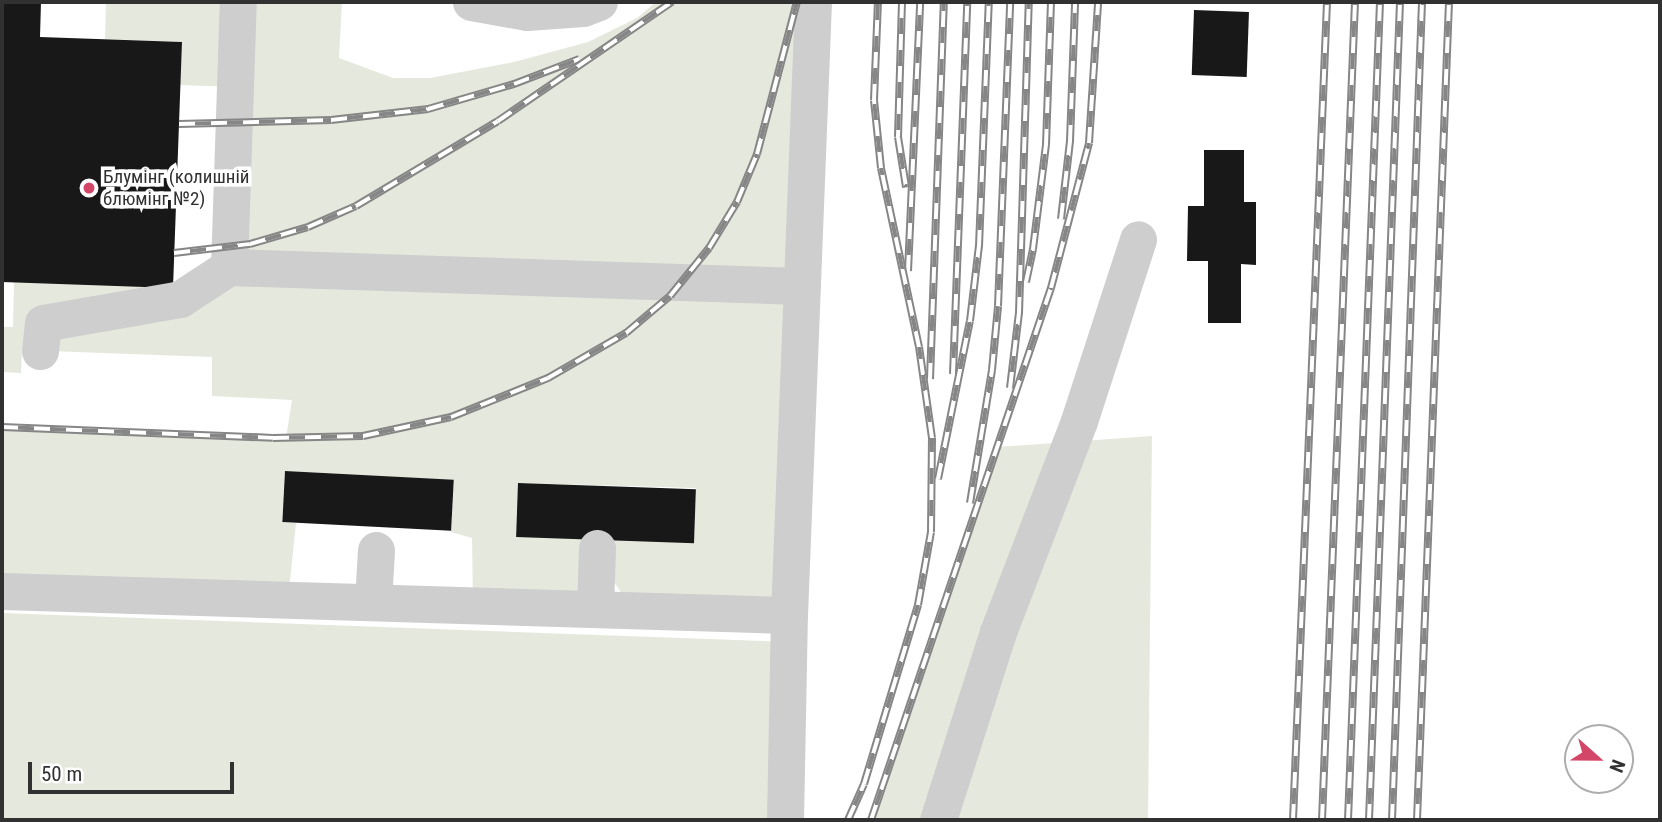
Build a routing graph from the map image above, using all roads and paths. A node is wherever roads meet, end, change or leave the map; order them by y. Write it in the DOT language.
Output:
graph roads {
  1 [pos="238,2"];
  2 [pos="471,2"];
  3 [pos="599,2"];
  4 [pos="813,2"];
  5 [pos="516,6"];
  6 [pos="1138,239"];
  7 [pos="229,267"];
  8 [pos="802,286"];
  9 [pos="40,351"];
  10 [pos="597,548"];
  11 [pos="376,550"];
  12 [pos="2,591"];
  13 [pos="373,602"];
  14 [pos="596,609"];
  15 [pos="789,615"];
  16 [pos="785,820"];
  17 [pos="938,820"];
  1 -- 7 [label="lane"];
  2 -- 5 [label="lane"];
  3 -- 5 [label="lane"];
  4 -- 8 [label="lane"];
  6 -- 17 [label="lane"];
  7 -- 8 [label="lane"];
  7 -- 9 [label="lane"];
  8 -- 15 [label="lane"];
  10 -- 14 [label="lane"];
  11 -- 13 [label="lane"];
  12 -- 13 [label="lane"];
  13 -- 14 [label="lane"];
  14 -- 15 [label="lane"];
  15 -- 16 [label="lane"];
}
